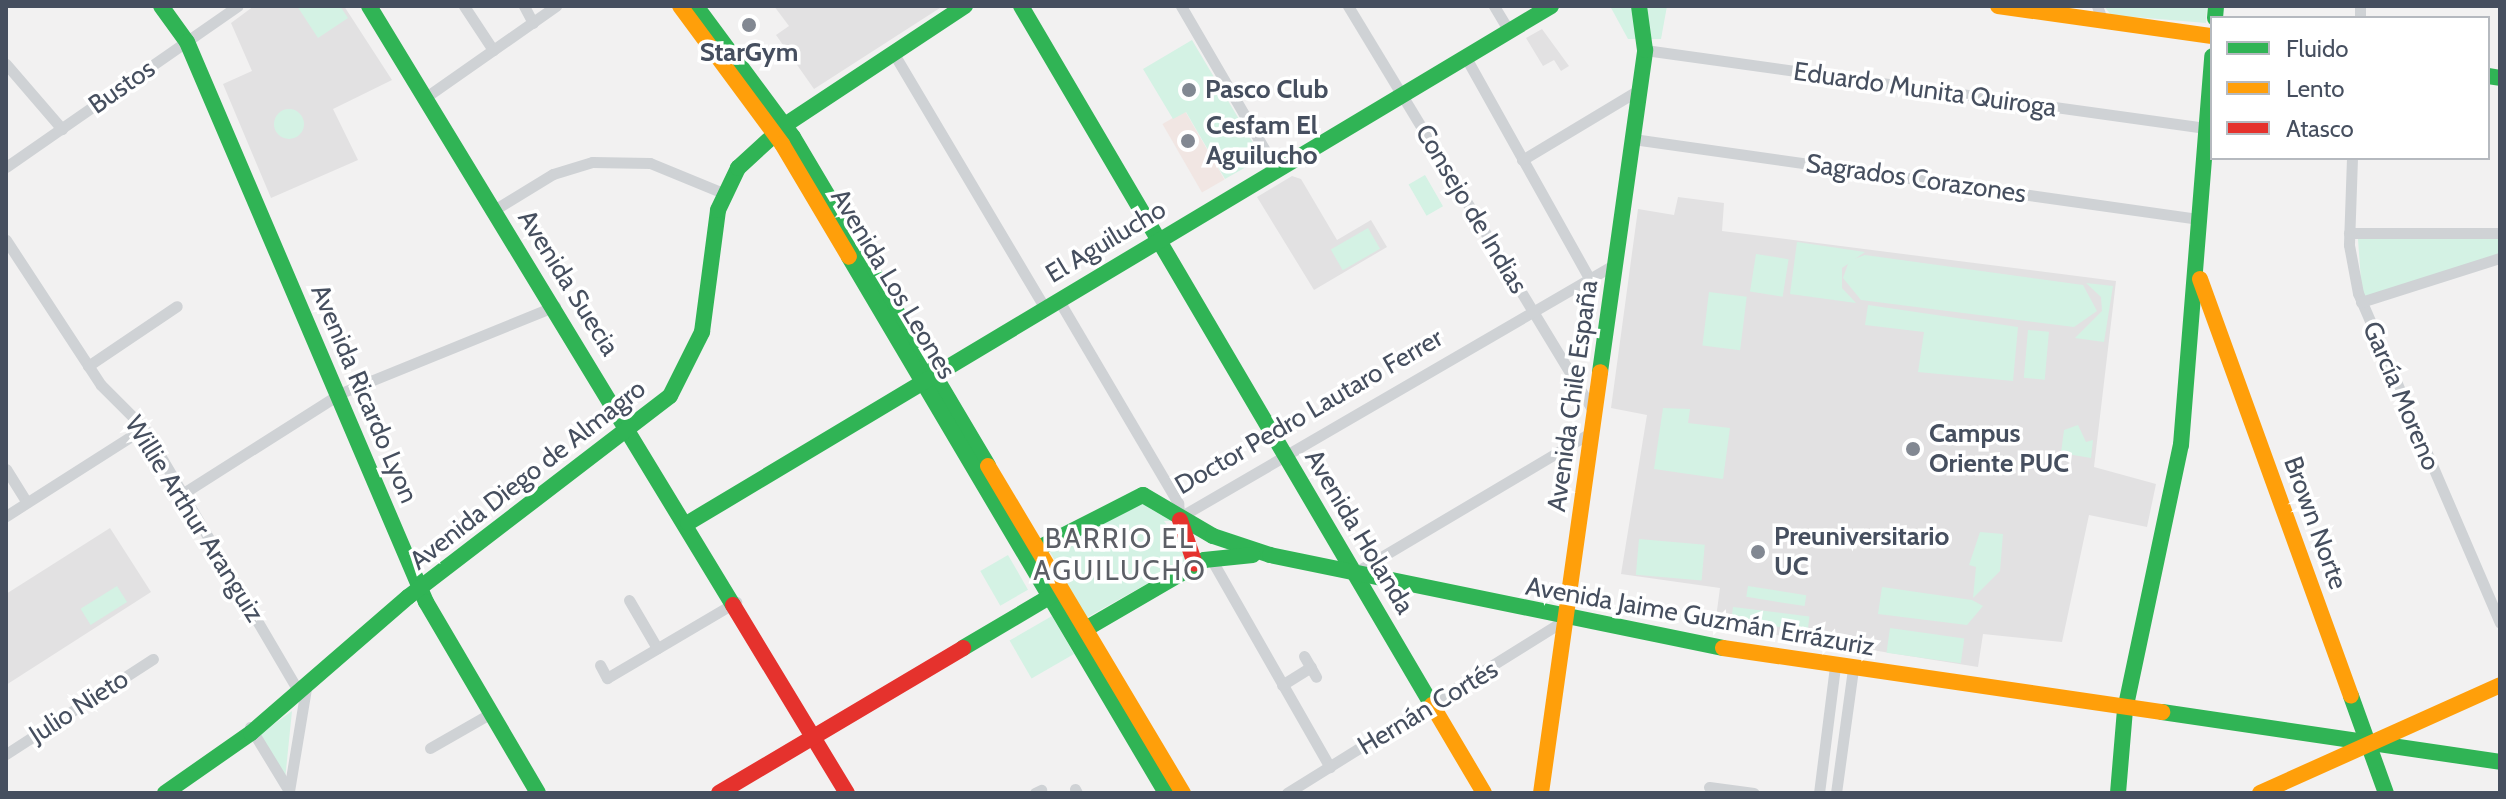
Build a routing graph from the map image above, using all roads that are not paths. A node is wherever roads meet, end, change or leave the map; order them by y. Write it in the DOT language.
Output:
graph roads {
  1 [pos="161,6"];
  2 [pos="238,6"];
  3 [pos="369,6"];
  4 [pos="464,6"];
  5 [pos="524,6"];
  6 [pos="556,6"];
  7 [pos="680,6"];
  8 [pos="696,6"];
  9 [pos="965,6"];
  10 [pos="1021,6"];
  11 [pos="1181,6"];
  12 [pos="1348,6"];
  13 [pos="1494,6"];
  14 [pos="1551,6"];
  15 [pos="1639,6"];
  16 [pos="1998,6"];
  17 [pos="2100,14"];
  18 [pos="533,23"];
  19 [pos="1509,31"];
  20 [pos="2210,36"];
  21 [pos="187,42"];
  22 [pos="493,50"];
  23 [pos="1645,50"];
  24 [pos="894,54"];
  25 [pos="1465,56"];
  26 [pos="6,64"];
  27 [pos="2210,80"];
  28 [pos="1640,89"];
  29 [pos="1401,94"];
  30 [pos="426,97"];
  31 [pos="2206,128"];
  32 [pos="62,129"];
  33 [pos="780,129"];
  34 [pos="1633,139"];
  35 [pos="1522,160"];
  36 [pos="2352,160"];
  37 [pos="6,167"];
  38 [pos="1276,169"];
  39 [pos="723,193"];
  40 [pos="494,210"];
  41 [pos="2199,219"];
  42 [pos="2349,233"];
  43 [pos="2500,233"];
  44 [pos="1159,239"];
  45 [pos="6,240"];
  46 [pos="2500,258"];
  47 [pos="1615,264"];
  48 [pos="2196,270"];
  49 [pos="1588,276"];
  50 [pos="2361,302"];
  51 [pos="1051,303"];
  52 [pos="177,306"];
  53 [pos="555,306"];
  54 [pos="1532,310"];
  55 [pos="2218,331"];
  56 [pos="2193,336"];
  57 [pos="88,366"];
  58 [pos="928,378"];
  59 [pos="337,396"];
  60 [pos="1594,412"];
  61 [pos="144,428"];
  62 [pos="630,428"];
  63 [pos="1592,432"];
  64 [pos="1285,456"];
  65 [pos="6,469"];
  66 [pos="182,494"];
  67 [pos="27,502"];
  68 [pos="6,516"];
  69 [pos="1180,518"];
  70 [pos="688,523"];
  71 [pos="1031,551"];
  72 [pos="1270,555"];
  73 [pos="1203,561"];
  74 [pos="1356,572"];
  75 [pos="420,588"];
  76 [pos="1056,593"];
  77 [pos="629,600"];
  78 [pos="736,602"];
  79 [pos="1565,620"];
  80 [pos="2500,623"];
  81 [pos="1080,632"];
  82 [pos="657,648"];
  83 [pos="1304,656"];
  84 [pos="153,659"];
  85 [pos="600,665"];
  86 [pos="1835,666"];
  87 [pos="1853,669"];
  88 [pos="302,683"];
  89 [pos="1282,685"];
  90 [pos="2500,685"];
  91 [pos="1431,704"];
  92 [pos="2125,710"];
  93 [pos="491,713"];
  94 [pos="252,728"];
  95 [pos="814,736"];
  96 [pos="2369,746"];
  97 [pos="430,748"];
  98 [pos="6,754"];
  99 [pos="2500,762"];
  100 [pos="1330,767"];
  101 [pos="1709,787"];
  102 [pos="729,790"];
  103 [pos="290,792"];
  104 [pos="165,793"];
  105 [pos="538,793"];
  106 [pos="847,793"];
  107 [pos="1166,793"];
  108 [pos="1183,793"];
  109 [pos="1287,793"];
  110 [pos="1484,793"];
  111 [pos="1541,793"];
  112 [pos="1754,793"];
  113 [pos="1819,793"];
  114 [pos="1836,793"];
  115 [pos="2118,793"];
  116 [pos="2260,793"];
  117 [pos="2386,793"];
  1 -- 21 [label="street, Avenida Ricardo Lyon"];
  2 -- 21 [label="street, Bustos"];
  3 -- 30 [label="street, Avenida Suecia"];
  4 -- 22 [label="street"];
  5 -- 18 [label="street"];
  6 -- 18 [label="street"];
  7 -- 33 [label="street, Avenida Los Leones"];
  8 -- 33 [label="street, Avenida Los Leones"];
  9 -- 24 [label="street"];
  10 -- 44 [label="street, Avenida Holanda"];
  11 -- 38 [label="street"];
  12 -- 29 [label="street, Consejo de Indias"];
  13 -- 19 [label="street"];
  14 -- 19 [label="street, El Aguilucho"];
  15 -- 23 [label="street, Avenida Chile España"];
  16 -- 17 [label="street"];
  17 -- 20 [label="street"];
  18 -- 22 [label="street"];
  19 -- 25 [label="street, El Aguilucho"];
  21 -- 32 [label="street, Bustos"];
  21 -- 59 [label="street, Avenida Ricardo Lyon"];
  22 -- 30 [label="street"];
  23 -- 28 [label="street, Avenida Chile España"];
  23 -- 31 [label="street, Eduardo Munita Quiroga"];
  24 -- 33 [label="street"];
  24 -- 51 [label="street"];
  25 -- 29 [label="street, El Aguilucho"];
  25 -- 35 [label="street"];
  26 -- 32 [label="street"];
  27 -- 31 [label="street"];
  28 -- 34 [label="street, Avenida Chile España"];
  28 -- 35 [label="street"];
  29 -- 38 [label="street, El Aguilucho"];
  29 -- 54 [label="street, Consejo de Indias"];
  30 -- 40 [label="street, Avenida Suecia"];
  31 -- 41 [label="street"];
  32 -- 37 [label="street, Bustos"];
  33 -- 39 [label="street"];
  33 -- 58 [label="street, Avenida Los Leones"];
  34 -- 41 [label="street, Sagrados Corazones"];
  34 -- 47 [label="street, Avenida Chile España"];
  35 -- 49 [label="street"];
  36 -- 42 [label="street, García Moreno"];
  38 -- 44 [label="street, El Aguilucho"];
  39 -- 40 [label="street"];
  39 -- 62 [label="street, Avenida Diego de Almagro"];
  40 -- 53 [label="street, Avenida Suecia"];
  41 -- 48 [label="street"];
  42 -- 43 [label="street"];
  42 -- 50 [label="street, García Moreno"];
  44 -- 51 [label="street, El Aguilucho"];
  44 -- 64 [label="street, Avenida Holanda"];
  45 -- 57 [label="street, Willie Arthur Aranguiz"];
  46 -- 50 [label="street"];
  47 -- 49 [label="street, Doctor Pedro Lautaro Ferrer"];
  47 -- 60 [label="street, Avenida Chile España"];
  48 -- 55 [label="street, Brown Norte"];
  48 -- 56 [label="street"];
  49 -- 54 [label="street, Doctor Pedro Lautaro Ferrer"];
  50 -- 80 [label="street, García Moreno"];
  51 -- 58 [label="street, El Aguilucho"];
  51 -- 69 [label="street"];
  52 -- 57 [label="street"];
  53 -- 59 [label="street"];
  53 -- 62 [label="street, Avenida Suecia"];
  54 -- 60 [label="street, Consejo de Indias"];
  54 -- 64 [label="street, Doctor Pedro Lautaro Ferrer"];
  55 -- 56 [label="street"];
  55 -- 96 [label="street, Brown Norte"];
  56 -- 92 [label="street"];
  57 -- 61 [label="street, Willie Arthur Aranguiz"];
  58 -- 70 [label="street, El Aguilucho"];
  58 -- 71 [label="street, Avenida Los Leones"];
  59 -- 66 [label="street"];
  59 -- 75 [label="street, Avenida Ricardo Lyon"];
  60 -- 63 [label="street, Avenida Chile España"];
  61 -- 66 [label="street, Willie Arthur Aranguiz"];
  61 -- 67 [label="street"];
  62 -- 70 [label="street, Avenida Suecia"];
  62 -- 75 [label="street, Avenida Diego de Almagro"];
  63 -- 74 [label="street"];
  63 -- 79 [label="street, Avenida Chile España"];
  64 -- 69 [label="street, Doctor Pedro Lautaro Ferrer"];
  64 -- 74 [label="street, Avenida Holanda"];
  65 -- 67 [label="street"];
  66 -- 88 [label="street, Willie Arthur Aranguiz"];
  67 -- 68 [label="street"];
  69 -- 71 [label="street, Doctor Pedro Lautaro Ferrer"];
  69 -- 72 [label="street, Avenida Jaime Guzmán Errázuriz"];
  69 -- 73 [label="street"];
  70 -- 78 [label="street, Avenida Suecia"];
  71 -- 76 [label="street, Avenida Los Leones"];
  72 -- 73 [label="street, Avenida Jaime Guzmán Errázuriz"];
  72 -- 74 [label="street, Avenida Jaime Guzmán Errázuriz"];
  73 -- 81 [label="street"];
  73 -- 89 [label="street"];
  74 -- 79 [label="street, Avenida Jaime Guzmán Errázuriz"];
  74 -- 91 [label="street, Avenida Holanda"];
  75 -- 88 [label="street, Avenida Diego de Almagro"];
  75 -- 93 [label="street, Avenida Ricardo Lyon"];
  76 -- 81 [label="street, Avenida Los Leones"];
  76 -- 95 [label="street"];
  77 -- 82 [label="street"];
  78 -- 82 [label="street"];
  78 -- 95 [label="street, Avenida Suecia"];
  79 -- 86 [label="street, Avenida Jaime Guzmán Errázuriz"];
  79 -- 91 [label="street, Hernán Cortés"];
  79 -- 111 [label="street, Avenida Chile España"];
  81 -- 107 [label="street"];
  81 -- 108 [label="street"];
  82 -- 85 [label="street"];
  83 -- 89 [label="street"];
  84 -- 98 [label="street, Julio Nieto"];
  86 -- 87 [label="street, Avenida Jaime Guzmán Errázuriz"];
  86 -- 113 [label="street"];
  87 -- 92 [label="street, Avenida Jaime Guzmán Errázuriz"];
  87 -- 114 [label="street"];
  88 -- 94 [label="street, Avenida Diego de Almagro"];
  88 -- 103 [label="street"];
  89 -- 100 [label="street"];
  90 -- 96 [label="street"];
  91 -- 100 [label="street, Hernán Cortés"];
  91 -- 110 [label="street, Avenida Holanda"];
  92 -- 96 [label="street, Avenida Jaime Guzmán Errázuriz"];
  92 -- 115 [label="street"];
  93 -- 97 [label="street"];
  93 -- 105 [label="street, Avenida Ricardo Lyon"];
  94 -- 103 [label="street"];
  94 -- 104 [label="street, Avenida Diego de Almagro"];
  95 -- 102 [label="street"];
  95 -- 106 [label="street, Avenida Suecia"];
  96 -- 99 [label="street, Avenida Jaime Guzmán Errázuriz"];
  96 -- 116 [label="street"];
  96 -- 117 [label="street, Brown Norte"];
  100 -- 109 [label="street, Hernán Cortés"];
  101 -- 112 [label="street"];
}
